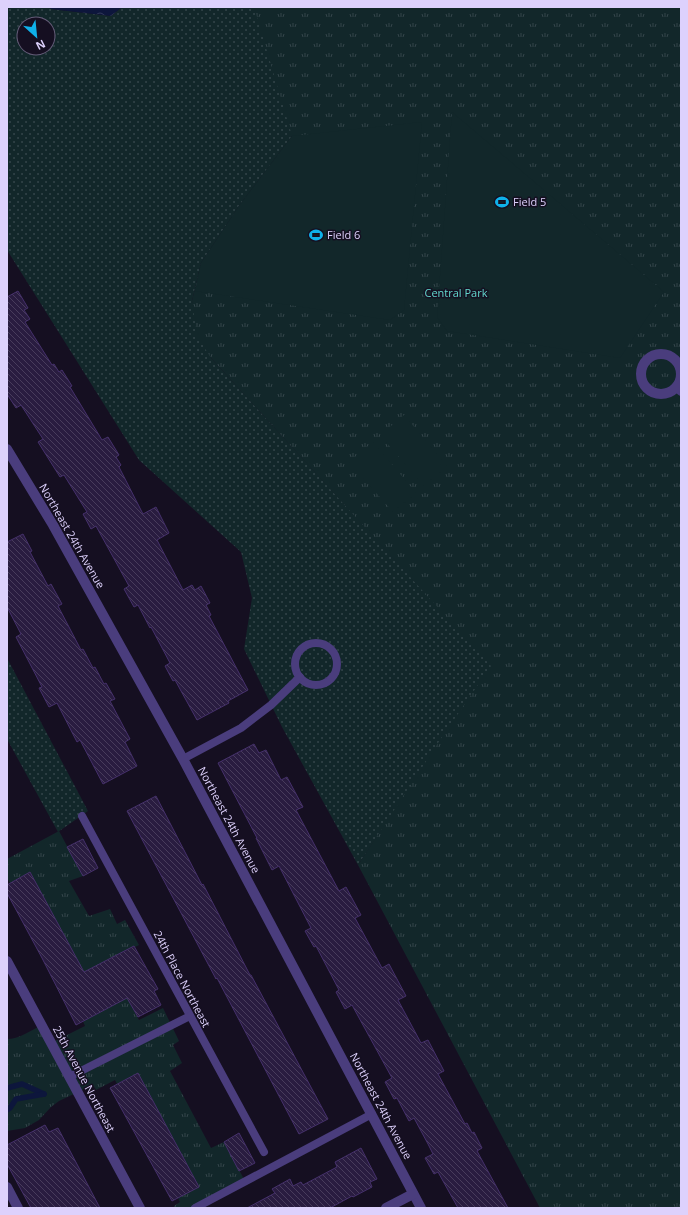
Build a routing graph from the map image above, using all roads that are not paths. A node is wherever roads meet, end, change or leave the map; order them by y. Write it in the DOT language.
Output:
graph roads {
  1 [pos="7,449"];
  2 [pos="300,677"];
  3 [pos="183,759"];
  4 [pos="82,816"];
  5 [pos="7,960"];
  6 [pos="190,1016"];
  7 [pos="69,1077"];
  8 [pos="372,1114"];
  9 [pos="264,1152"];
  10 [pos="7,1187"];
  11 [pos="413,1194"];
  12 [pos="18,1208"];
  13 [pos="140,1208"];
  14 [pos="194,1208"];
  15 [pos="386,1208"];
  16 [pos="421,1208"];
  1 -- 3 [label="street, Northeast 24th Avenue"];
  2 -- 2 [label="lane"];
  2 -- 3 [label="lane"];
  3 -- 8 [label="street, Northeast 24th Avenue"];
  4 -- 6 [label="lane, 24th Place Northeast"];
  5 -- 7 [label="street, 25th Avenue Northeast"];
  6 -- 7 [label="lane"];
  6 -- 9 [label="lane, 24th Place Northeast"];
  7 -- 13 [label="street, 25th Avenue Northeast"];
  8 -- 11 [label="street, Northeast 24th Avenue"];
  8 -- 14 [label="lane"];
  10 -- 12 [label="street"];
  11 -- 15 [label="street"];
  11 -- 16 [label="street, Northeast 24th Avenue"];
}
